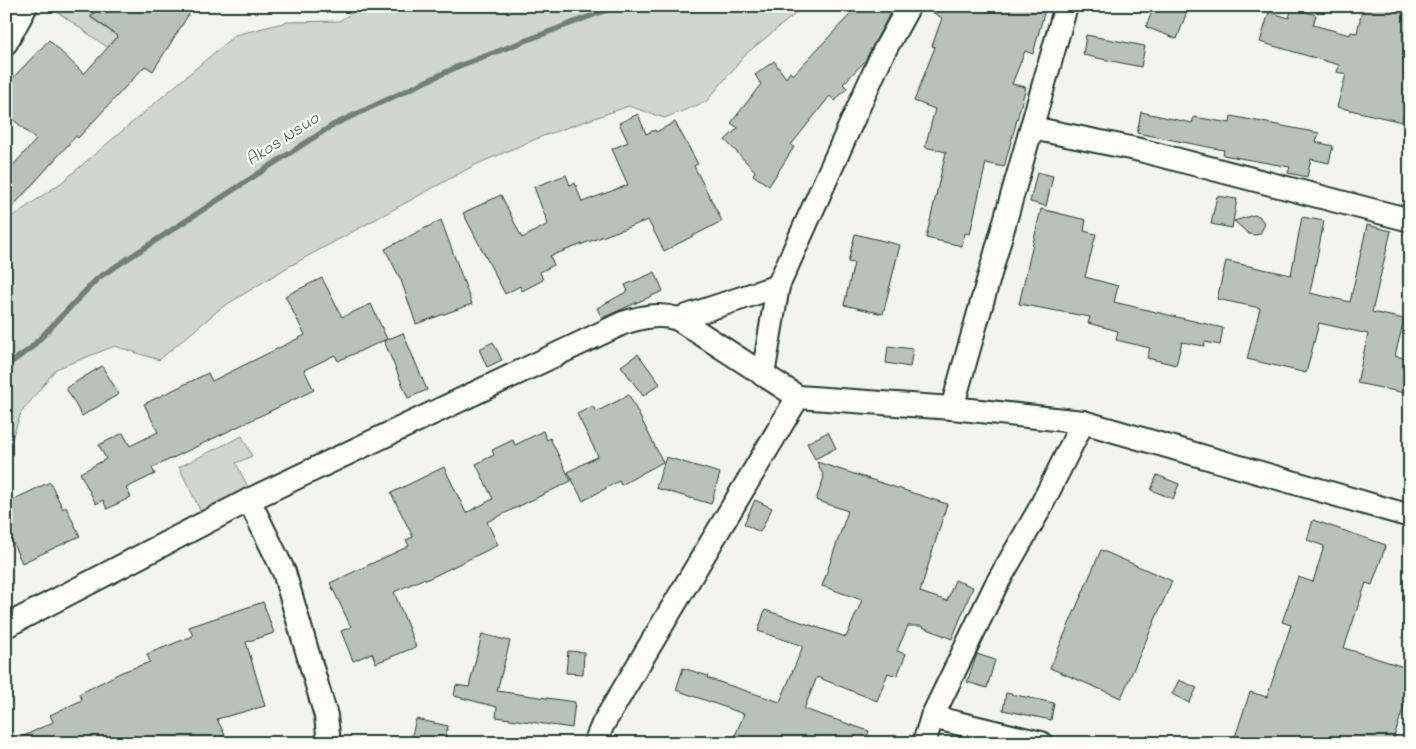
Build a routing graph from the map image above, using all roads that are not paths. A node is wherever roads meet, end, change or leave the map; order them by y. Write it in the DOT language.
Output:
graph roads {
  1 [pos="26,6"];
  2 [pos="909,6"];
  3 [pos="1066,6"];
  4 [pos="6,43"];
  5 [pos="1032,128"];
  6 [pos="1410,220"];
  7 [pos="778,286"];
  8 [pos="678,319"];
  9 [pos="763,374"];
  10 [pos="798,397"];
  11 [pos="952,408"];
  12 [pos="1083,422"];
  13 [pos="249,500"];
  14 [pos="1410,516"];
  15 [pos="6,626"];
  16 [pos="932,717"];
  17 [pos="330,743"];
  18 [pos="595,743"];
  19 [pos="924,743"];
  20 [pos="1041,743"];
  1 -- 4 [label="street"];
  2 -- 7 [label="street"];
  3 -- 5 [label="street"];
  5 -- 6 [label="street"];
  5 -- 11 [label="street"];
  7 -- 8 [label="street"];
  7 -- 9 [label="street"];
  8 -- 9 [label="street"];
  8 -- 13 [label="street"];
  9 -- 10 [label="street"];
  10 -- 11 [label="street"];
  10 -- 18 [label="street"];
  11 -- 12 [label="street"];
  12 -- 14 [label="street"];
  12 -- 16 [label="street"];
  13 -- 15 [label="street"];
  13 -- 17 [label="street"];
  16 -- 19 [label="street"];
  16 -- 20 [label="street"];
}
